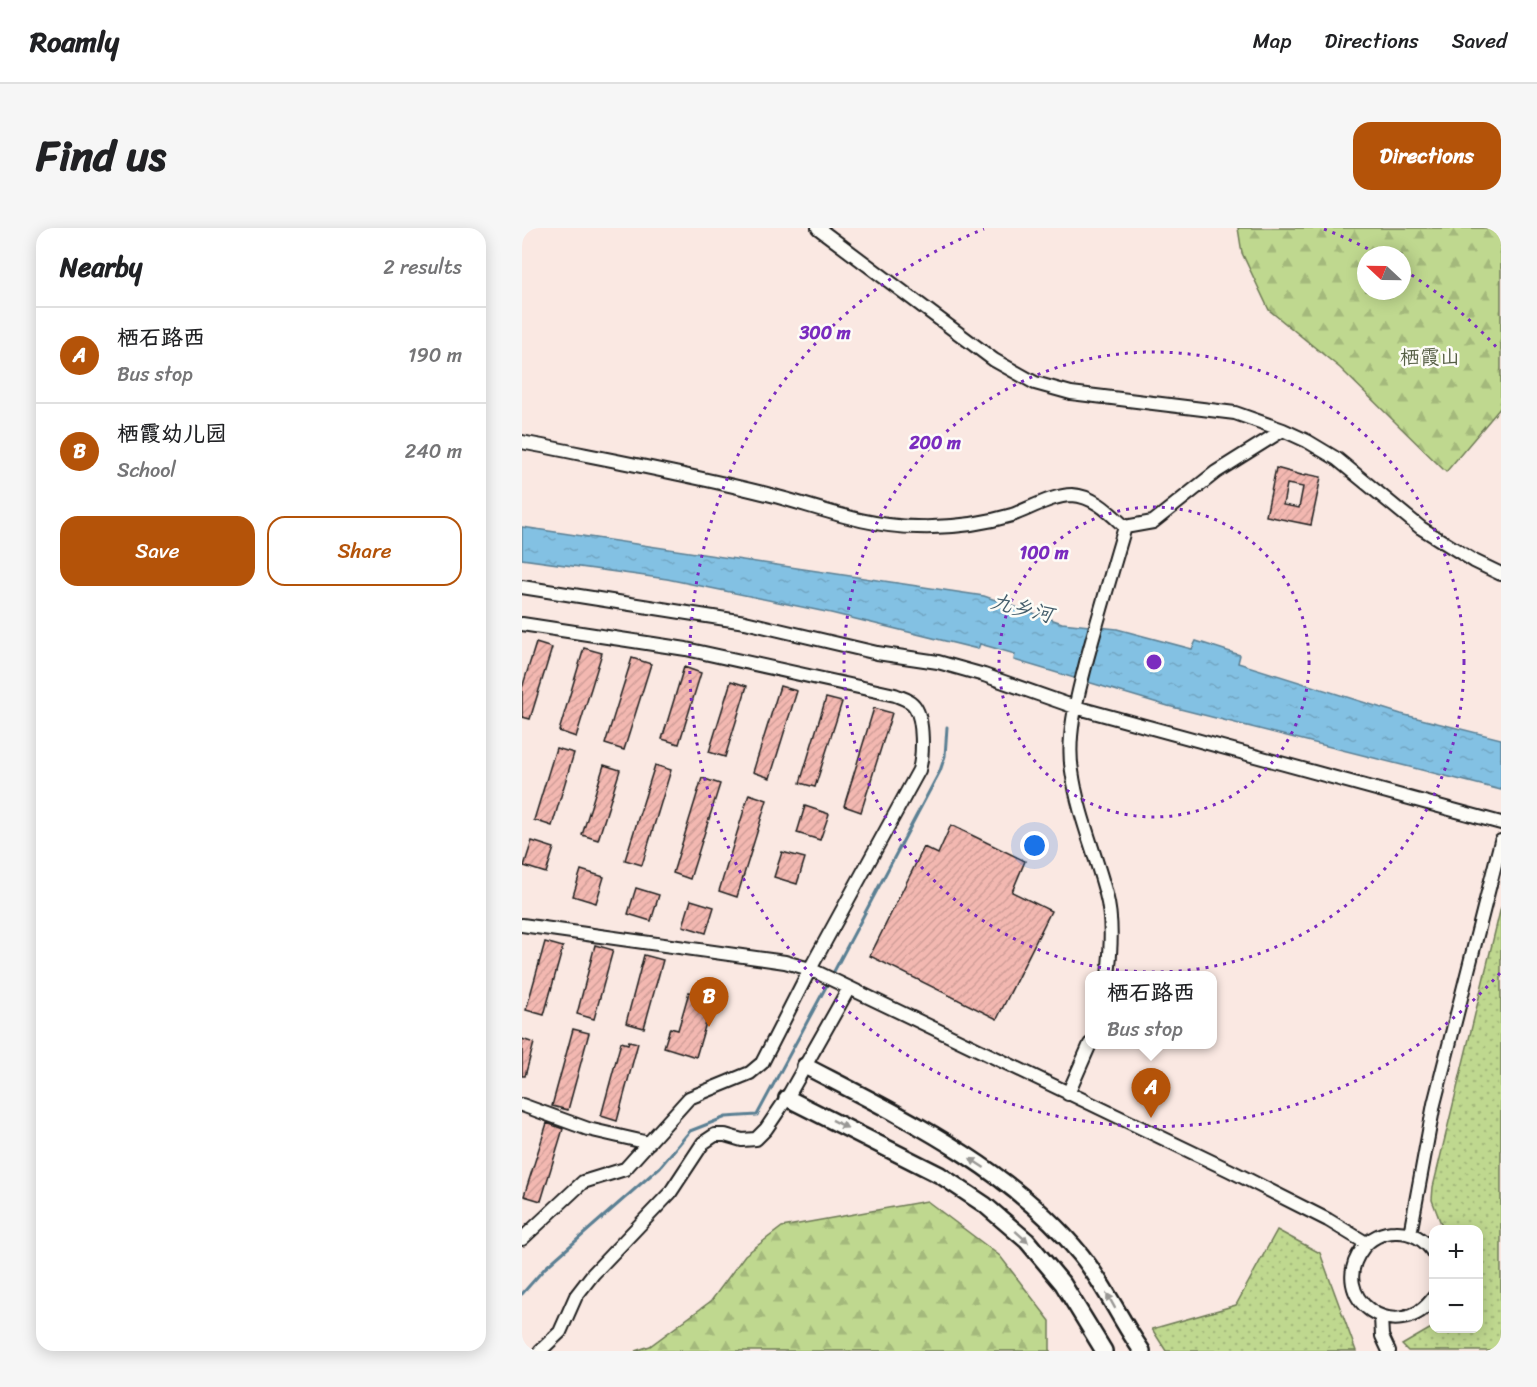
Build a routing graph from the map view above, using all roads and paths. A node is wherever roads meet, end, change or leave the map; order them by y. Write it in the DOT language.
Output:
graph roads {
  1 [pos="818,228"];
  2 [pos="1283,430"];
  3 [pos="522,442"];
  4 [pos="1125,527"];
  5 [pos="1501,574"];
  6 [pos="522,587"];
  7 [pos="523,628"];
  8 [pos="1076,702"];
  9 [pos="1501,823"];
  10 [pos="1501,842"];
  11 [pos="522,925"];
  12 [pos="1108,971"];
  13 [pos="814,972"];
  14 [pos="846,986"];
  15 [pos="1088,1049"];
  16 [pos="805,1066"];
  17 [pos="1068,1094"];
  18 [pos="787,1098"];
  19 [pos="522,1105"];
  20 [pos="649,1143"];
  21 [pos="1410,1234"];
  22 [pos="522,1239"];
  23 [pos="1366,1243"];
  24 [pos="1429,1249"];
  25 [pos="1429,1303"];
  26 [pos="1380,1317"];
  27 [pos="540,1351"];
  28 [pos="1104,1351"];
  29 [pos="1142,1351"];
  30 [pos="1389,1351"];
  1 -- 2 [label="street"];
  2 -- 4 [label="street"];
  2 -- 5 [label="street"];
  3 -- 4 [label="street"];
  4 -- 8 [label="street"];
  6 -- 8 [label="street"];
  7 -- 13 [label="street"];
  8 -- 9 [label="street"];
  8 -- 12 [label="street"];
  10 -- 21 [label="street"];
  11 -- 13 [label="street"];
  13 -- 14 [label="street"];
  13 -- 20 [label="street"];
  14 -- 16 [label="street"];
  14 -- 17 [label="street"];
  15 -- 17 [label="street"];
  16 -- 18 [label="street"];
  29 -- 16 [label="main road, one-way"];
  17 -- 23 [label="street"];
  18 -- 27 [label="street"];
  18 -- 28 [label="main road, one-way"];
  19 -- 20 [label="street"];
  20 -- 22 [label="street"];
  21 -- 23 [label="street"];
  21 -- 24 [label="street"];
  23 -- 26 [label="street"];
  25 -- 26 [label="street"];
  26 -- 30 [label="street"];
}
